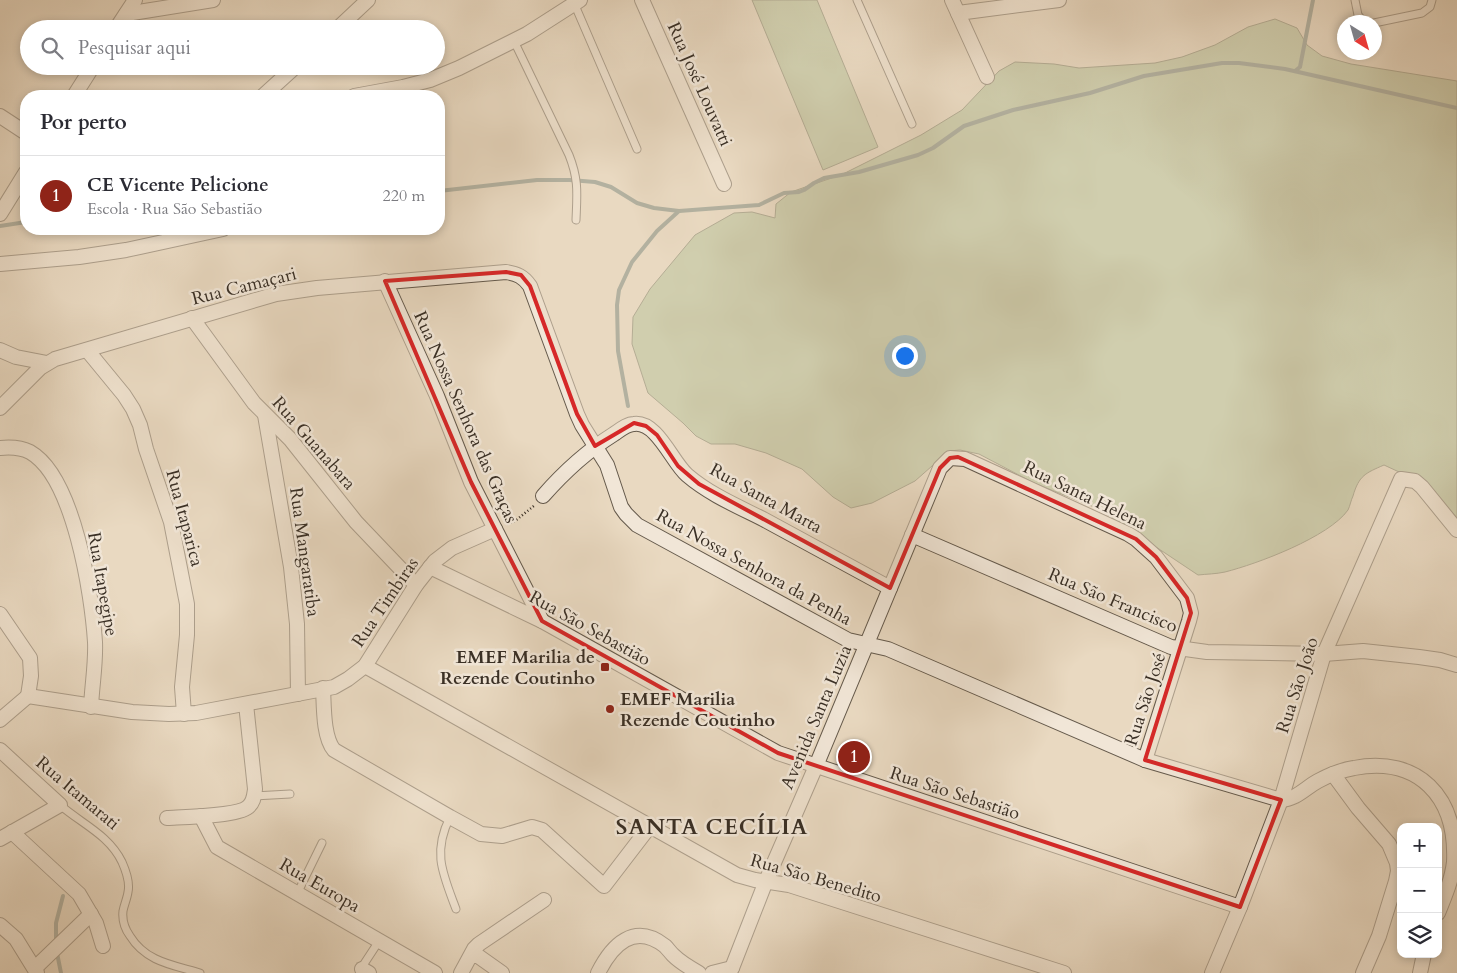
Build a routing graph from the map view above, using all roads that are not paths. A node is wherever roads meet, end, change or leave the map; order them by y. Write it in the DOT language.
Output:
graph roads {
  1 [pos="135,0"];
  2 [pos="213,0"];
  3 [pos="368,0"];
  4 [pos="642,0"];
  5 [pos="858,0"];
  6 [pos="1059,0"];
  7 [pos="1354,0"];
  8 [pos="1432,0"];
  9 [pos="574,1"];
  10 [pos="955,6"];
  11 [pos="126,14"];
  12 [pos="1358,15"];
  13 [pos="122,20"];
  14 [pos="347,20"];
  15 [pos="1382,21"];
  16 [pos="514,41"];
  17 [pos="445,74"];
  18 [pos="87,75"];
  19 [pos="286,75"];
  20 [pos="442,75"];
  21 [pos="987,77"];
  22 [pos="78,90"];
  23 [pos="270,90"];
  24 [pos="387,90"];
  25 [pos="0,116"];
  26 [pos="912,124"];
  27 [pos="20,129"];
  28 [pos="637,149"];
  29 [pos="20,182"];
  30 [pos="724,184"];
  31 [pos="0,214"];
  32 [pos="576,220"];
  33 [pos="195,235"];
  34 [pos="0,264"];
  35 [pos="521,276"];
  36 [pos="385,281"];
  37 [pos="192,318"];
  38 [pos="0,350"];
  39 [pos="86,350"];
  40 [pos="47,363"];
  41 [pos="0,408"];
  42 [pos="265,415"];
  43 [pos="595,446"];
  44 [pos="0,448"];
  45 [pos="952,457"];
  46 [pos="542,496"];
  47 [pos="495,529"];
  48 [pos="1457,530"];
  49 [pos="912,535"];
  50 [pos="430,567"];
  51 [pos="416,585"];
  52 [pos="890,588"];
  53 [pos="0,614"];
  54 [pos="542,621"];
  55 [pos="867,644"];
  56 [pos="1181,649"];
  57 [pos="1324,654"];
  58 [pos="1457,665"];
  59 [pos="365,666"];
  60 [pos="323,688"];
  61 [pos="298,694"];
  62 [pos="28,696"];
  63 [pos="246,704"];
  64 [pos="91,707"];
  65 [pos="184,714"];
  66 [pos="0,720"];
  67 [pos="0,750"];
  68 [pos="1145,760"];
  69 [pos="816,766"];
  70 [pos="1334,774"];
  71 [pos="290,794"];
  72 [pos="254,796"];
  73 [pos="1281,800"];
  74 [pos="60,805"];
  75 [pos="201,816"];
  76 [pos="167,818"];
  77 [pos="450,818"];
  78 [pos="650,826"];
  79 [pos="6,836"];
  80 [pos="322,843"];
  81 [pos="766,881"];
  82 [pos="297,894"];
  83 [pos="544,900"];
  84 [pos="1442,902"];
  85 [pos="1240,907"];
  86 [pos="456,909"];
  87 [pos="91,914"];
  88 [pos="0,925"];
  89 [pos="379,941"];
  90 [pos="103,946"];
  91 [pos="472,956"];
  92 [pos="1423,958"];
  93 [pos="601,970"];
  94 [pos="736,970"];
  95 [pos="36,971"];
  96 [pos="362,972"];
  97 [pos="1213,972"];
  98 [pos="200,973"];
  99 [pos="435,973"];
  100 [pos="461,973"];
  101 [pos="502,973"];
  102 [pos="698,973"];
  103 [pos="712,973"];
  104 [pos="1064,973"];
  105 [pos="1363,973"];
  106 [pos="1420,973"];
  1 -- 11 [label="street"];
  2 -- 11 [label="street"];
  3 -- 14 [label="street"];
  4 -- 30 [label="street, Rua José Louvatti"];
  5 -- 26 [label="lane"];
  6 -- 10 [label="street"];
  7 -- 12 [label="lane"];
  8 -- 15 [label="lane"];
  9 -- 16 [label="street"];
  9 -- 28 [label="lane"];
  10 -- 21 [label="street"];
  11 -- 13 [label="street"];
  16 -- 17 [label="street"];
  16 -- 32 [label="lane"];
  18 -- 22 [label="street"];
  19 -- 23 [label="street"];
  20 -- 24 [label="street"];
  25 -- 27 [label="street"];
  29 -- 31 [label="street"];
  33 -- 34 [label="street"];
  35 -- 36 [label="street, Rua Camaçari"];
  35 -- 43 [label="street, Rua Nossa Senhora da Penha"];
  36 -- 37 [label="street, Rua Camaçari"];
  36 -- 47 [label="street, Rua Nossa Senhora das Graças"];
  37 -- 39 [label="street, Rua Camaçari"];
  37 -- 42 [label="street, Rua Guanabara"];
  38 -- 40 [label="street"];
  39 -- 40 [label="street, Rua Camaçari"];
  39 -- 65 [label="street, Rua Itaparica"];
  40 -- 41 [label="street, Rua Camaçari"];
  42 -- 51 [label="street, Rua Guanabara"];
  42 -- 61 [label="street, Rua Mangaratiba"];
  43 -- 46 [label="street"];
  43 -- 52 [label="street, Rua Santa Marta"];
  43 -- 55 [label="street, Rua Nossa Senhora da Penha"];
  44 -- 64 [label="street, Rua Itapegipe"];
  45 -- 49 [label="street, Avenida Santa Luzia"];
  45 -- 56 [label="street, Rua Santa Helena"];
  47 -- 50 [label="street, Rua Timbiras"];
  47 -- 54 [label="street, Rua Nossa Senhora das Graças"];
  48 -- 57 [label="street, Rua São João"];
  49 -- 52 [label="street, Avenida Santa Luzia"];
  49 -- 56 [label="street, Rua São Francisco"];
  50 -- 51 [label="street, Rua Timbiras"];
  50 -- 54 [label="street, Rua São Sebastião"];
  51 -- 59 [label="street, Rua Timbiras"];
  52 -- 55 [label="street, Avenida Santa Luzia"];
  53 -- 62 [label="street"];
  54 -- 69 [label="street, Rua São Sebastião"];
  55 -- 68 [label="street, Rua Nossa Senhora da Penha"];
  55 -- 69 [label="street, Avenida Santa Luzia"];
  56 -- 57 [label="street, Rua São Francisco"];
  56 -- 68 [label="street, Rua São José"];
  57 -- 58 [label="street, Rua São Francisco"];
  57 -- 73 [label="street, Rua São João"];
  59 -- 60 [label="street, Rua Timbiras"];
  59 -- 78 [label="street, Rua São Benedito"];
  60 -- 61 [label="street, Rua Timbiras"];
  60 -- 77 [label="street"];
  61 -- 63 [label="street, Rua Timbiras"];
  62 -- 64 [label="street, Rua Timbiras"];
  62 -- 66 [label="street"];
  63 -- 65 [label="street, Rua Timbiras"];
  63 -- 72 [label="street"];
  64 -- 65 [label="street, Rua Timbiras"];
  67 -- 74 [label="street, Rua Itamarati"];
  68 -- 73 [label="street, Rua Nossa Senhora da Penha"];
  69 -- 81 [label="street, Avenida Santa Luzia"];
  69 -- 85 [label="street, Rua São Sebastião"];
  70 -- 73 [label="street"];
  70 -- 84 [label="street"];
  70 -- 105 [label="street"];
  71 -- 72 [label="lane"];
  72 -- 75 [label="street"];
  73 -- 85 [label="street, Rua São João"];
  74 -- 79 [label="street"];
  74 -- 98 [label="lane, Rua Itamarati"];
  75 -- 76 [label="street"];
  75 -- 82 [label="street, Rua Europa"];
  77 -- 78 [label="street"];
  77 -- 86 [label="lane"];
  78 -- 81 [label="street, Rua São Benedito"];
  79 -- 87 [label="street"];
  80 -- 82 [label="lane"];
  81 -- 94 [label="street, Avenida Santa Luzia"];
  81 -- 104 [label="street, Rua São Benedito"];
  82 -- 89 [label="street, Rua Europa"];
  83 -- 91 [label="street"];
  85 -- 97 [label="street, Rua São João"];
  87 -- 90 [label="street"];
  87 -- 95 [label="street"];
  88 -- 95 [label="street"];
  89 -- 96 [label="lane"];
  89 -- 99 [label="street, Rua Europa"];
  91 -- 100 [label="street"];
  91 -- 101 [label="street"];
  92 -- 106 [label="street"];
  93 -- 102 [label="street"];
  94 -- 103 [label="street"];
}
